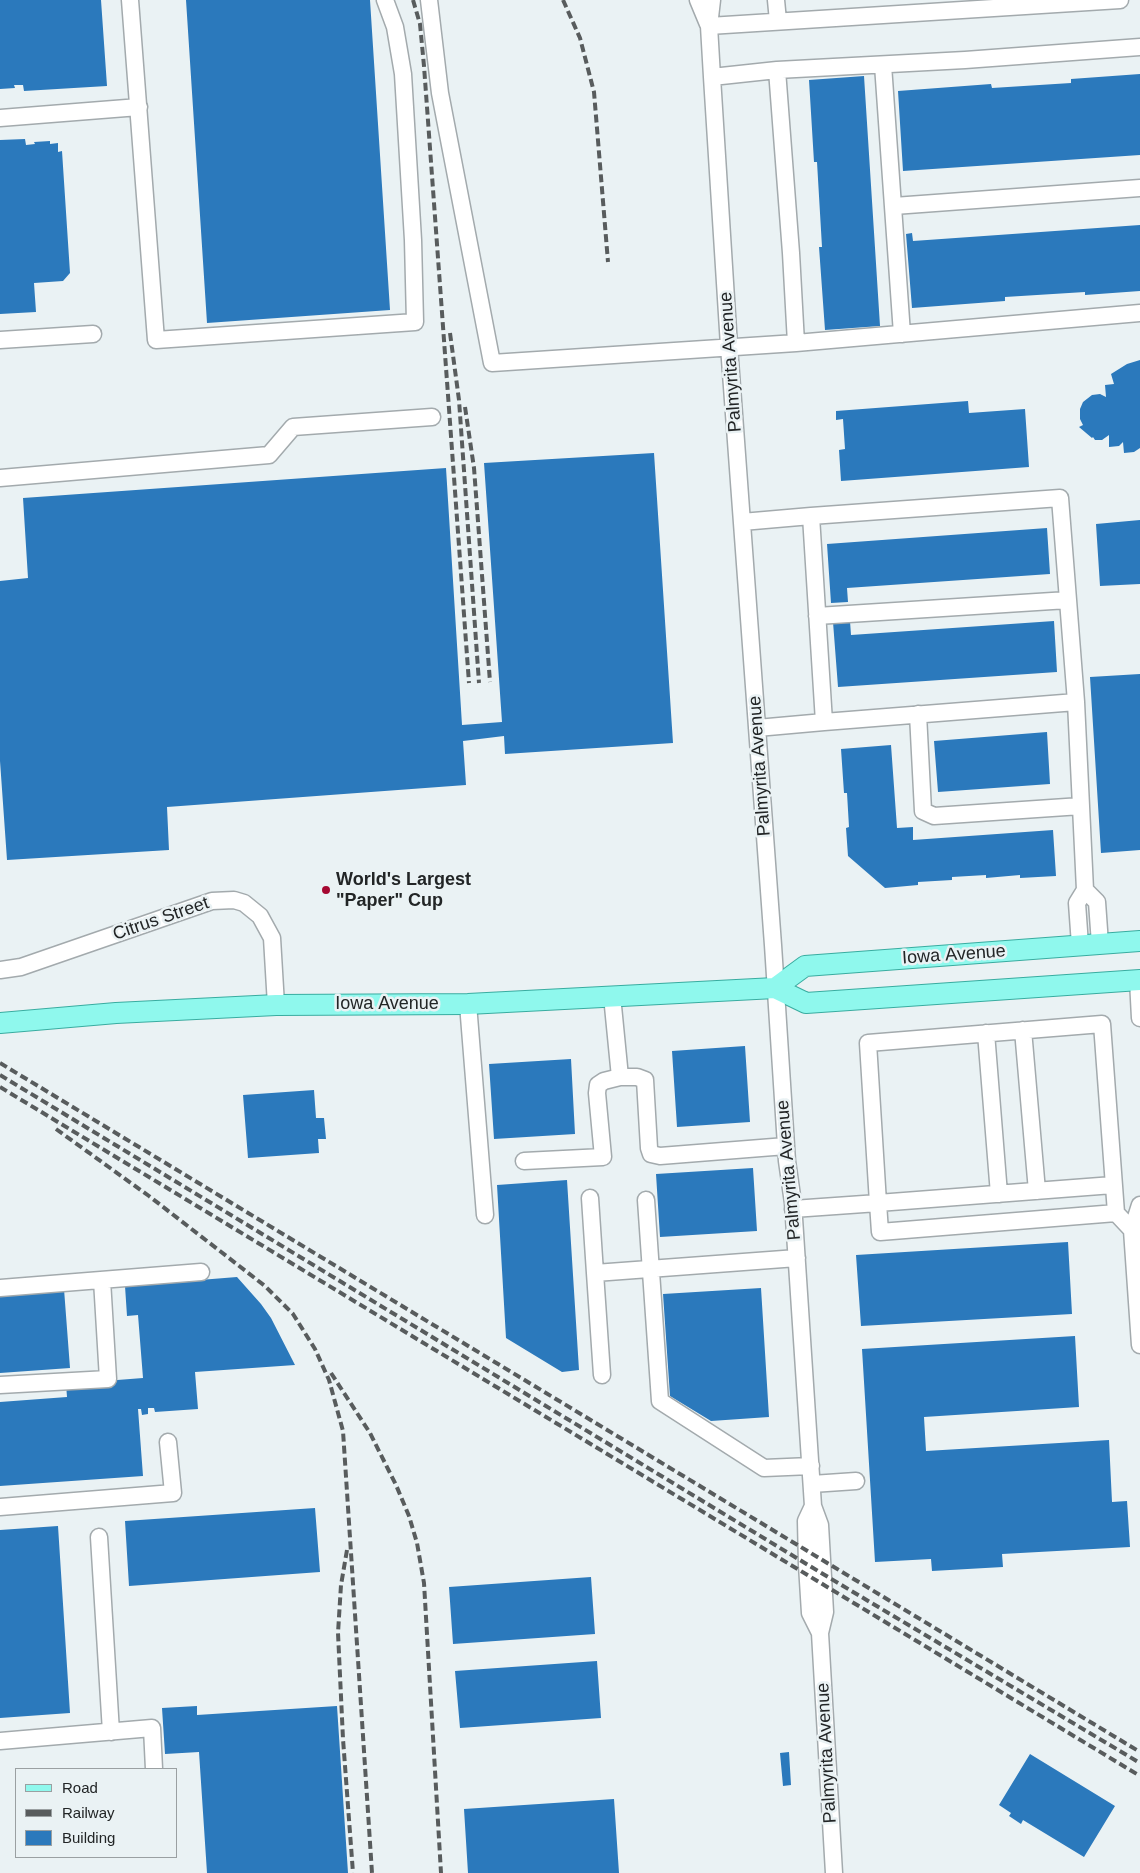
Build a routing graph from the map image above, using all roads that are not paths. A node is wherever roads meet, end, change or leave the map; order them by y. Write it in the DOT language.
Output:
graph roads {
  1 [pos="130,0"];
  2 [pos="385,0"];
  3 [pos="429,0"];
  4 [pos="698,0"];
  5 [pos="712,0"];
  6 [pos="776,0"];
  7 [pos="1120,0"];
  8 [pos="778,21"];
  9 [pos="709,26"];
  10 [pos="1140,47"];
  11 [pos="883,64"];
  12 [pos="777,70"];
  13 [pos="712,77"];
  14 [pos="138,107"];
  15 [pos="0,118"];
  16 [pos="1140,188"];
  17 [pos="894,206"];
  18 [pos="1140,313"];
  19 [pos="93,334"];
  20 [pos="902,334"];
  21 [pos="0,340"];
  22 [pos="796,343"];
  23 [pos="729,346"];
  24 [pos="432,416"];
  25 [pos="0,478"];
  26 [pos="811,516"];
  27 [pos="742,522"];
  28 [pos="1068,600"];
  29 [pos="817,616"];
  30 [pos="1076,702"];
  31 [pos="918,714"];
  32 [pos="824,722"];
  33 [pos="757,728"];
  34 [pos="1081,806"];
  35 [pos="1140,941"];
  36 [pos="1090,945"];
  37 [pos="0,970"];
  38 [pos="1139,980"];
  39 [pos="775,988"];
  40 [pos="612,996"];
  41 [pos="468,1004"];
  42 [pos="276,1005"];
  43 [pos="1140,1018"];
  44 [pos="0,1023"];
  45 [pos="1023,1030"];
  46 [pos="986,1033"];
  47 [pos="620,1077"];
  48 [pos="786,1146"];
  49 [pos="524,1161"];
  50 [pos="1113,1185"];
  51 [pos="1037,1191"];
  52 [pos="999,1194"];
  53 [pos="590,1198"];
  54 [pos="646,1200"];
  55 [pos="878,1203"];
  56 [pos="1140,1205"];
  57 [pos="793,1210"];
  58 [pos="1116,1213"];
  59 [pos="484,1215"];
  60 [pos="1132,1230"];
  61 [pos="796,1258"];
  62 [pos="651,1269"];
  63 [pos="201,1272"];
  64 [pos="595,1273"];
  65 [pos="102,1280"];
  66 [pos="0,1288"];
  67 [pos="1140,1345"];
  68 [pos="602,1375"];
  69 [pos="0,1385"];
  70 [pos="168,1442"];
  71 [pos="811,1466"];
  72 [pos="856,1481"];
  73 [pos="812,1484"];
  74 [pos="0,1507"];
  75 [pos="99,1537"];
  76 [pos="111,1732"];
  77 [pos="0,1741"];
  78 [pos="154,1768"];
  79 [pos="834,1873"];
  1 -- 14 [label="street"];
  2 -- 14 [label="street"];
  3 -- 23 [label="street"];
  4 -- 9 [label="street, Palmyrita Avenue"];
  5 -- 9 [label="street, Palmyrita Avenue"];
  6 -- 8 [label="street"];
  7 -- 8 [label="street"];
  8 -- 9 [label="street"];
  9 -- 13 [label="street, Palmyrita Avenue"];
  10 -- 11 [label="street"];
  11 -- 12 [label="street"];
  11 -- 17 [label="street"];
  12 -- 13 [label="street"];
  12 -- 22 [label="street"];
  13 -- 23 [label="street, Palmyrita Avenue"];
  14 -- 15 [label="street"];
  16 -- 17 [label="street"];
  17 -- 20 [label="street"];
  18 -- 20 [label="street"];
  19 -- 21 [label="street"];
  20 -- 22 [label="street"];
  22 -- 23 [label="street"];
  23 -- 27 [label="street, Palmyrita Avenue"];
  24 -- 25 [label="street"];
  26 -- 27 [label="street"];
  26 -- 28 [label="street"];
  26 -- 29 [label="street"];
  27 -- 33 [label="street, Palmyrita Avenue"];
  28 -- 29 [label="street"];
  28 -- 30 [label="street"];
  29 -- 32 [label="street"];
  30 -- 31 [label="street"];
  30 -- 34 [label="street"];
  31 -- 32 [label="street"];
  31 -- 34 [label="street"];
  32 -- 33 [label="street"];
  33 -- 39 [label="street, Palmyrita Avenue"];
  34 -- 36 [label="street"];
  35 -- 36 [label="main road, Iowa Avenue"];
  36 -- 39 [label="main road, Iowa Avenue"];
  37 -- 42 [label="street, Citrus Street"];
  38 -- 39 [label="main road, Iowa Avenue"];
  38 -- 43 [label="street"];
  39 -- 40 [label="main road, Iowa Avenue"];
  39 -- 48 [label="street, Palmyrita Avenue"];
  40 -- 41 [label="main road, Iowa Avenue"];
  40 -- 47 [label="street"];
  41 -- 42 [label="main road, Iowa Avenue"];
  41 -- 59 [label="street"];
  42 -- 44 [label="main road, Iowa Avenue"];
  45 -- 46 [label="street"];
  45 -- 50 [label="street"];
  45 -- 51 [label="street"];
  46 -- 52 [label="street"];
  46 -- 55 [label="street"];
  47 -- 48 [label="street"];
  47 -- 49 [label="street"];
  48 -- 57 [label="street, Palmyrita Avenue"];
  50 -- 51 [label="street"];
  50 -- 58 [label="street"];
  51 -- 52 [label="street"];
  52 -- 55 [label="street"];
  53 -- 64 [label="street"];
  54 -- 62 [label="street"];
  55 -- 57 [label="street"];
  55 -- 58 [label="street"];
  56 -- 60 [label="street"];
  57 -- 61 [label="street, Palmyrita Avenue"];
  58 -- 60 [label="street"];
  60 -- 67 [label="street"];
  61 -- 62 [label="street"];
  61 -- 71 [label="street, Palmyrita Avenue"];
  62 -- 64 [label="street"];
  62 -- 71 [label="street"];
  63 -- 65 [label="street"];
  64 -- 68 [label="street"];
  65 -- 66 [label="street"];
  65 -- 69 [label="street"];
  70 -- 74 [label="street"];
  71 -- 73 [label="street, Palmyrita Avenue"];
  72 -- 73 [label="street"];
  73 -- 79 [label="street, Palmyrita Avenue"];
  75 -- 76 [label="street"];
  76 -- 77 [label="street"];
  76 -- 78 [label="street"];
}
